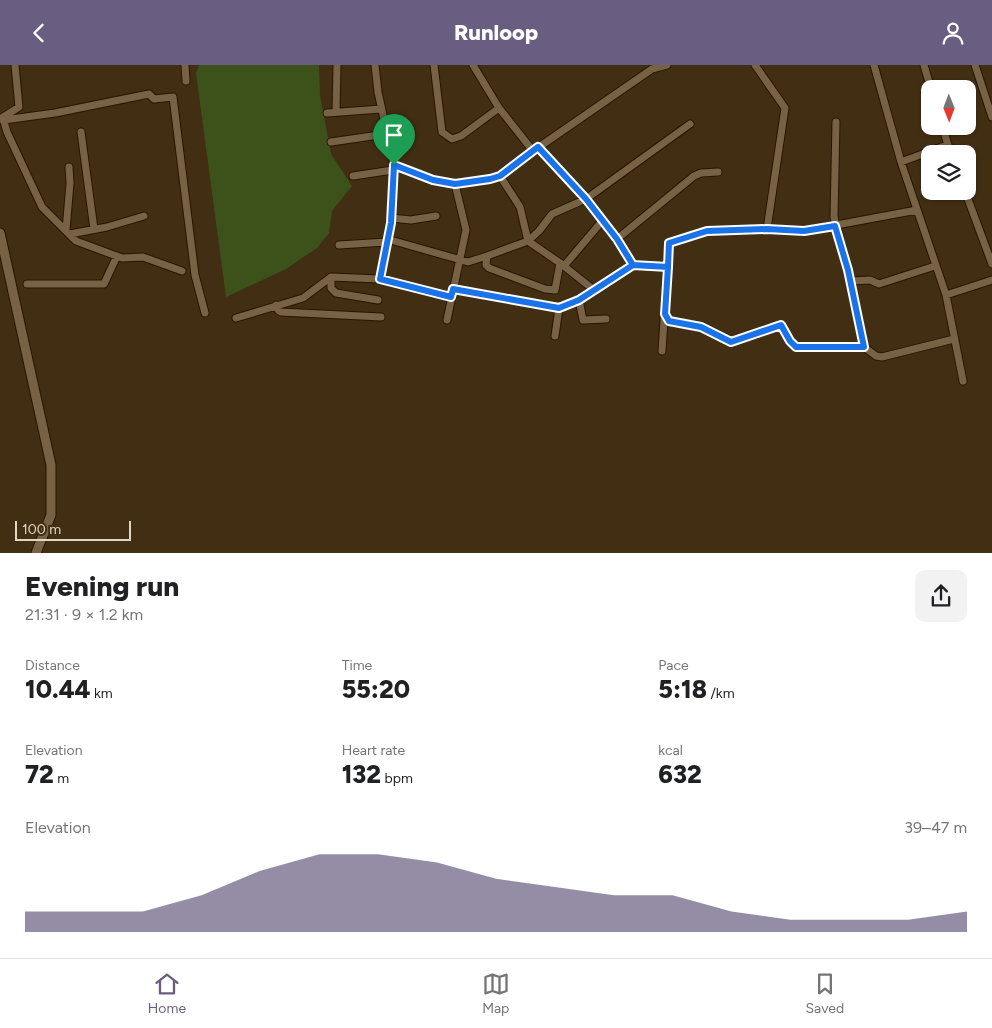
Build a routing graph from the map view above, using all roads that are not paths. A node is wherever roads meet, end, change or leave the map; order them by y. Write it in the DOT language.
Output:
graph roads {
  1 [pos="15,65"];
  2 [pos="184,65"];
  3 [pos="337,65"];
  4 [pos="375,65"];
  5 [pos="434,65"];
  6 [pos="473,65"];
  7 [pos="667,65"];
  8 [pos="754,65"];
  9 [pos="874,65"];
  10 [pos="924,65"];
  11 [pos="975,65"];
  12 [pos="928,80"];
  13 [pos="186,81"];
  14 [pos="992,89"];
  15 [pos="983,91"];
  16 [pos="499,108"];
  17 [pos="381,109"];
  18 [pos="336,112"];
  19 [pos="327,113"];
  20 [pos="992,117"];
  21 [pos="3,119"];
  22 [pos="836,122"];
  23 [pos="690,124"];
  24 [pos="81,132"];
  25 [pos="386,134"];
  26 [pos="944,135"];
  27 [pos="331,142"];
  28 [pos="947,145"];
  29 [pos="536,149"];
  30 [pos="921,155"];
  31 [pos="901,162"];
  32 [pos="68,167"];
  33 [pos="393,168"];
  34 [pos="718,172"];
  35 [pos="353,176"];
  36 [pos="500,176"];
  37 [pos="455,184"];
  38 [pos="586,199"];
  39 [pos="968,200"];
  40 [pos="916,210"];
  41 [pos="144,216"];
  42 [pos="436,216"];
  43 [pos="391,218"];
  44 [pos="603,220"];
  45 [pos="835,226"];
  46 [pos="94,229"];
  47 [pos="767,229"];
  48 [pos="68,232"];
  49 [pos="0,233"];
  50 [pos="617,239"];
  51 [pos="386,240"];
  52 [pos="528,241"];
  53 [pos="339,245"];
  54 [pos="117,256"];
  55 [pos="487,256"];
  56 [pos="460,260"];
  57 [pos="992,264"];
  58 [pos="562,265"];
  59 [pos="633,265"];
  60 [pos="935,266"];
  61 [pos="668,267"];
  62 [pos="182,271"];
  63 [pos="331,277"];
  64 [pos="380,279"];
  65 [pos="992,280"];
  66 [pos="851,281"];
  67 [pos="27,284"];
  68 [pos="594,290"];
  69 [pos="452,293"];
  70 [pos="946,295"];
  71 [pos="579,300"];
  72 [pos="378,301"];
  73 [pos="276,305"];
  74 [pos="559,308"];
  75 [pos="205,313"];
  76 [pos="665,314"];
  77 [pos="381,317"];
  78 [pos="236,318"];
  79 [pos="606,319"];
  80 [pos="447,321"];
  81 [pos="555,336"];
  82 [pos="954,339"];
  83 [pos="864,347"];
  84 [pos="662,351"];
  85 [pos="964,381"];
  86 [pos="36,553"];
  1 -- 21 [label="street"];
  2 -- 13 [label="street"];
  3 -- 18 [label="street"];
  4 -- 17 [label="street"];
  5 -- 16 [label="street"];
  6 -- 16 [label="street"];
  7 -- 29 [label="street"];
  8 -- 47 [label="street"];
  9 -- 31 [label="street"];
  10 -- 12 [label="street"];
  11 -- 15 [label="street"];
  14 -- 15 [label="street"];
  15 -- 20 [label="street"];
  16 -- 29 [label="street"];
  17 -- 18 [label="street"];
  17 -- 25 [label="street"];
  18 -- 19 [label="street"];
  21 -- 48 [label="street"];
  21 -- 75 [label="street"];
  22 -- 45 [label="street"];
  23 -- 38 [label="street"];
  24 -- 46 [label="street"];
  25 -- 27 [label="street"];
  25 -- 33 [label="street"];
  26 -- 28 [label="street"];
  29 -- 36 [label="street"];
  29 -- 38 [label="street"];
  30 -- 31 [label="street"];
  31 -- 40 [label="street"];
  32 -- 48 [label="street"];
  33 -- 35 [label="street"];
  33 -- 37 [label="street"];
  33 -- 43 [label="street"];
  34 -- 50 [label="street"];
  36 -- 37 [label="street"];
  36 -- 52 [label="street"];
  37 -- 56 [label="street"];
  38 -- 44 [label="street"];
  38 -- 52 [label="street"];
  39 -- 57 [label="street"];
  40 -- 45 [label="street"];
  40 -- 60 [label="street"];
  41 -- 46 [label="street"];
  42 -- 43 [label="street"];
  43 -- 51 [label="street"];
  44 -- 50 [label="street"];
  44 -- 58 [label="street"];
  45 -- 47 [label="street"];
  45 -- 66 [label="street"];
  46 -- 48 [label="street"];
  47 -- 61 [label="street"];
  48 -- 54 [label="street"];
  49 -- 86 [label="street"];
  50 -- 59 [label="street"];
  51 -- 53 [label="street"];
  51 -- 56 [label="street"];
  51 -- 64 [label="street"];
  52 -- 55 [label="street"];
  52 -- 58 [label="street"];
  54 -- 62 [label="street"];
  54 -- 67 [label="street"];
  55 -- 56 [label="street"];
  55 -- 58 [label="street"];
  56 -- 69 [label="street"];
  58 -- 68 [label="street"];
  59 -- 61 [label="street"];
  59 -- 68 [label="street"];
  60 -- 66 [label="street"];
  60 -- 70 [label="street"];
  61 -- 76 [label="street"];
  63 -- 64 [label="street"];
  63 -- 72 [label="street"];
  63 -- 73 [label="street"];
  64 -- 69 [label="street"];
  65 -- 70 [label="street"];
  66 -- 83 [label="street"];
  68 -- 71 [label="street"];
  69 -- 74 [label="street"];
  69 -- 80 [label="street"];
  70 -- 82 [label="street"];
  71 -- 74 [label="street"];
  71 -- 79 [label="street"];
  73 -- 77 [label="street"];
  73 -- 78 [label="street"];
  74 -- 81 [label="street"];
  76 -- 83 [label="street"];
  76 -- 84 [label="street"];
  82 -- 83 [label="street"];
  82 -- 85 [label="street"];
}
